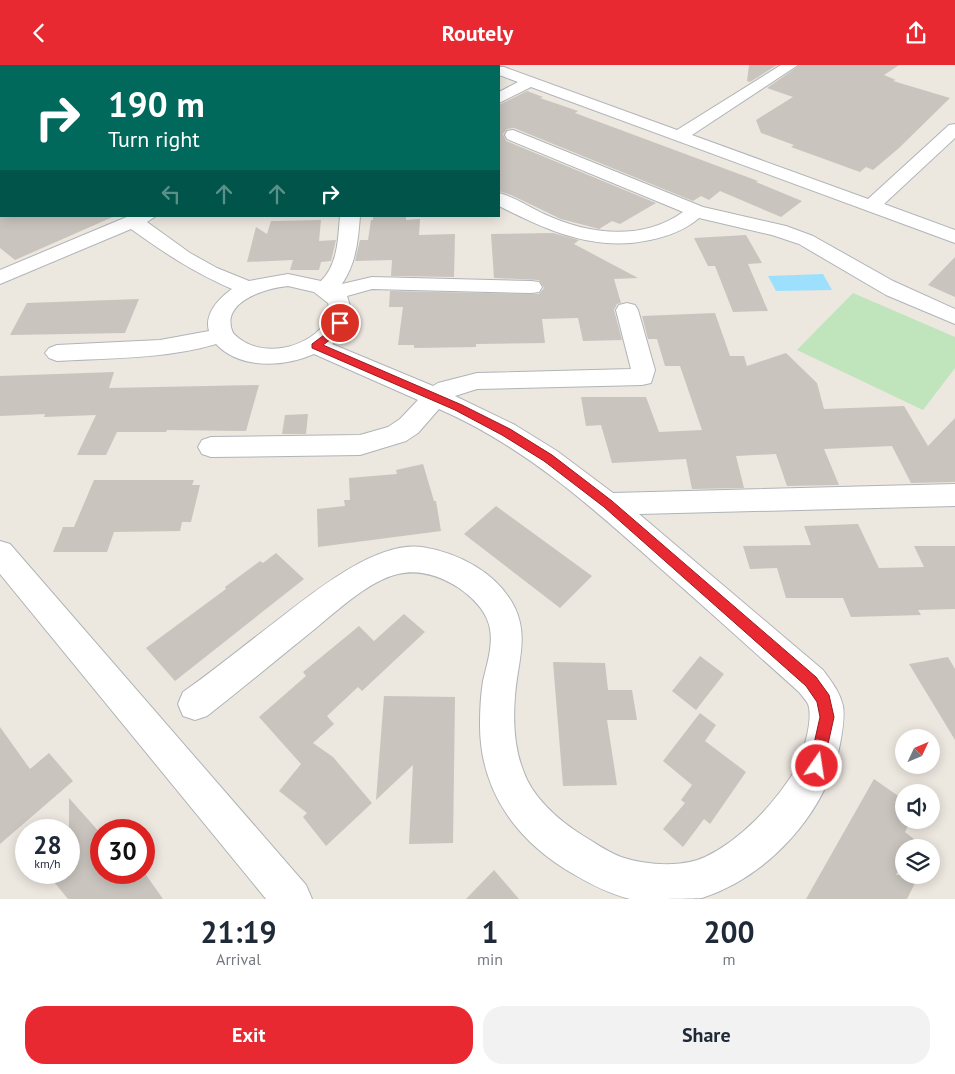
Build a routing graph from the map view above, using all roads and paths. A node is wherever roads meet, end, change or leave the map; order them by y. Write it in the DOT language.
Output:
graph roads {
  1 [pos="791,65"];
  2 [pos="504,72"];
  3 [pos="530,73"];
  4 [pos="500,97"];
  5 [pos="955,129"];
  6 [pos="513,135"];
  7 [pos="679,136"];
  8 [pos="500,199"];
  9 [pos="871,206"];
  10 [pos="696,211"];
  11 [pos="350,217"];
  12 [pos="140,219"];
  13 [pos="955,237"];
  14 [pos="0,278"];
  15 [pos="531,287"];
  16 [pos="248,288"];
  17 [pos="329,290"];
  18 [pos="627,310"];
  19 [pos="955,317"];
  20 [pos="220,335"];
  21 [pos="316,346"];
  22 [pos="57,353"];
  23 [pos="435,397"];
  24 [pos="211,447"];
  25 [pos="955,495"];
  26 [pos="608,504"];
  27 [pos="0,553"];
  28 [pos="195,705"];
  29 [pos="292,899"];
  1 -- 7 [label="street"];
  2 -- 3 [label="street"];
  3 -- 4 [label="street"];
  3 -- 7 [label="street"];
  5 -- 9 [label="street"];
  6 -- 10 [label="street"];
  7 -- 9 [label="street"];
  8 -- 10 [label="street"];
  9 -- 13 [label="street"];
  10 -- 19 [label="street"];
  11 -- 17 [label="street"];
  12 -- 14 [label="street"];
  12 -- 16 [label="street"];
  15 -- 17 [label="street"];
  16 -- 17 [label="street"];
  16 -- 20 [label="street"];
  17 -- 21 [label="street"];
  18 -- 23 [label="street"];
  20 -- 21 [label="street"];
  20 -- 22 [label="street"];
  21 -- 23 [label="street"];
  23 -- 24 [label="street"];
  23 -- 26 [label="street"];
  25 -- 26 [label="street"];
  26 -- 28 [label="street"];
  27 -- 29 [label="street"];
}
